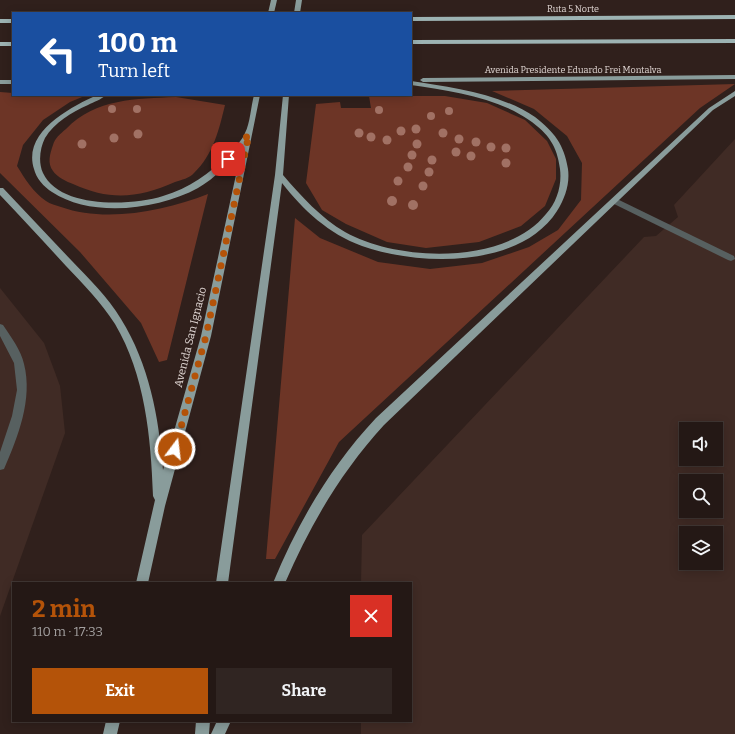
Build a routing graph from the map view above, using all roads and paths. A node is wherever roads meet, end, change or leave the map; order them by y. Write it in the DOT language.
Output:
graph roads {
  1 [pos="274,0"];
  2 [pos="299,0"];
  3 [pos="271,12"];
  4 [pos="297,12"];
  5 [pos="735,17"];
  6 [pos="412,19"];
  7 [pos="0,21"];
  8 [pos="12,21"];
  9 [pos="735,41"];
  10 [pos="412,42"];
  11 [pos="0,44"];
  12 [pos="12,44"];
  13 [pos="735,77"];
  14 [pos="412,81"];
  15 [pos="412,81"];
  16 [pos="0,82"];
  17 [pos="12,82"];
  18 [pos="735,93"];
  19 [pos="101,96"];
  20 [pos="257,96"];
  21 [pos="286,96"];
  22 [pos="249,134"];
  23 [pos="279,175"];
  24 [pos="0,190"];
  25 [pos="614,200"];
  26 [pos="731,258"];
  27 [pos="0,328"];
  28 [pos="0,465"];
  29 [pos="159,506"];
  30 [pos="142,582"];
  31 [pos="222,582"];
  32 [pos="279,582"];
  33 [pos="113,722"];
  34 [pos="203,722"];
  35 [pos="224,722"];
  36 [pos="110,734"];
  37 [pos="202,734"];
  38 [pos="218,734"];
  1 -- 3 [label="main road"];
  2 -- 4 [label="main road"];
  5 -- 6 [label="highway, Ruta 5 Norte"];
  7 -- 8 [label="highway"];
  9 -- 10 [label="highway"];
  11 -- 12 [label="highway"];
  13 -- 14 [label="main road, Avenida Presidente Eduardo Frei Montalva"];
  15 -- 23 [label="main road"];
  16 -- 17 [label="main road"];
  18 -- 25 [label="main road"];
  19 -- 22 [label="main road"];
  20 -- 22 [label="main road, Avenida San Ignacio"];
  21 -- 23 [label="main road"];
  22 -- 29 [label="main road, Avenida San Ignacio"];
  23 -- 31 [label="main road"];
  24 -- 29 [label="main road"];
  25 -- 26 [label="lane"];
  25 -- 32 [label="main road"];
  27 -- 28 [label="lane"];
  29 -- 30 [label="main road, Avenida San Ignacio"];
  33 -- 36 [label="main road"];
  34 -- 37 [label="main road"];
  35 -- 38 [label="main road"];
}
